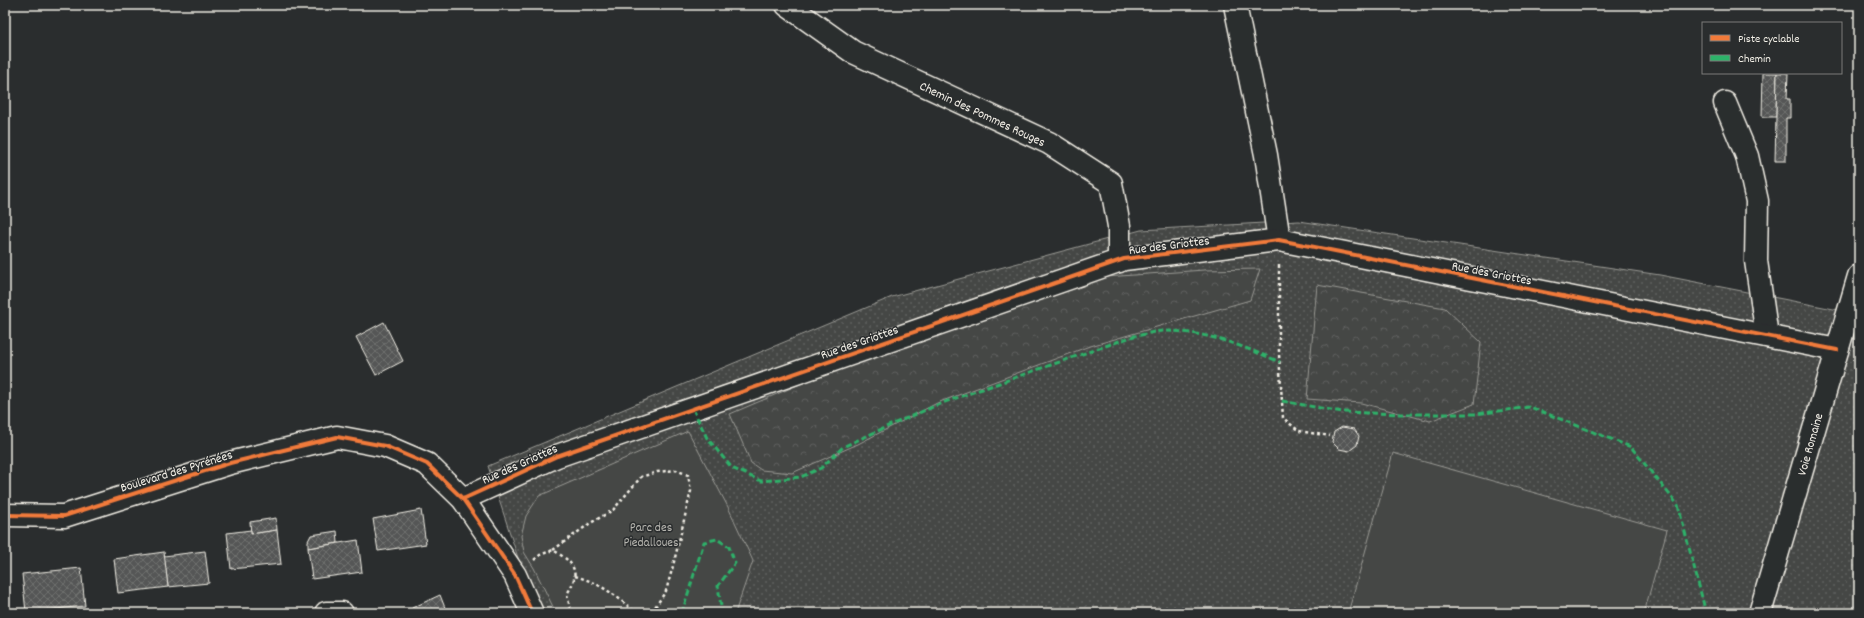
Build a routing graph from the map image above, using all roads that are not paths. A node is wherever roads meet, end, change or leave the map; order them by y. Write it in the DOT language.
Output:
graph roads {
  1 [pos="787,5"];
  2 [pos="1235,5"];
  3 [pos="1725,103"];
  4 [pos="1279,240"];
  5 [pos="1118,261"];
  6 [pos="1859,276"];
  7 [pos="1767,336"];
  8 [pos="1837,350"];
  9 [pos="463,499"];
  10 [pos="5,515"];
  11 [pos="326,613"];
  12 [pos="342,613"];
  13 [pos="532,613"];
  14 [pos="1760,613"];
  1 -- 5 [label="street, Chemin des Pommes Rouges"];
  2 -- 4 [label="street"];
  3 -- 7 [label="street"];
  4 -- 5 [label="street, Rue des Griottes"];
  4 -- 7 [label="street, Rue des Griottes"];
  5 -- 9 [label="street, Rue des Griottes"];
  6 -- 8 [label="street, Voie Romaine"];
  7 -- 8 [label="street, Rue des Griottes"];
  8 -- 14 [label="street, Voie Romaine"];
  9 -- 10 [label="street, Boulevard des Pyrénées"];
  9 -- 13 [label="street, Boulevard des Pyrénées"];
  11 -- 12 [label="street"];
}
